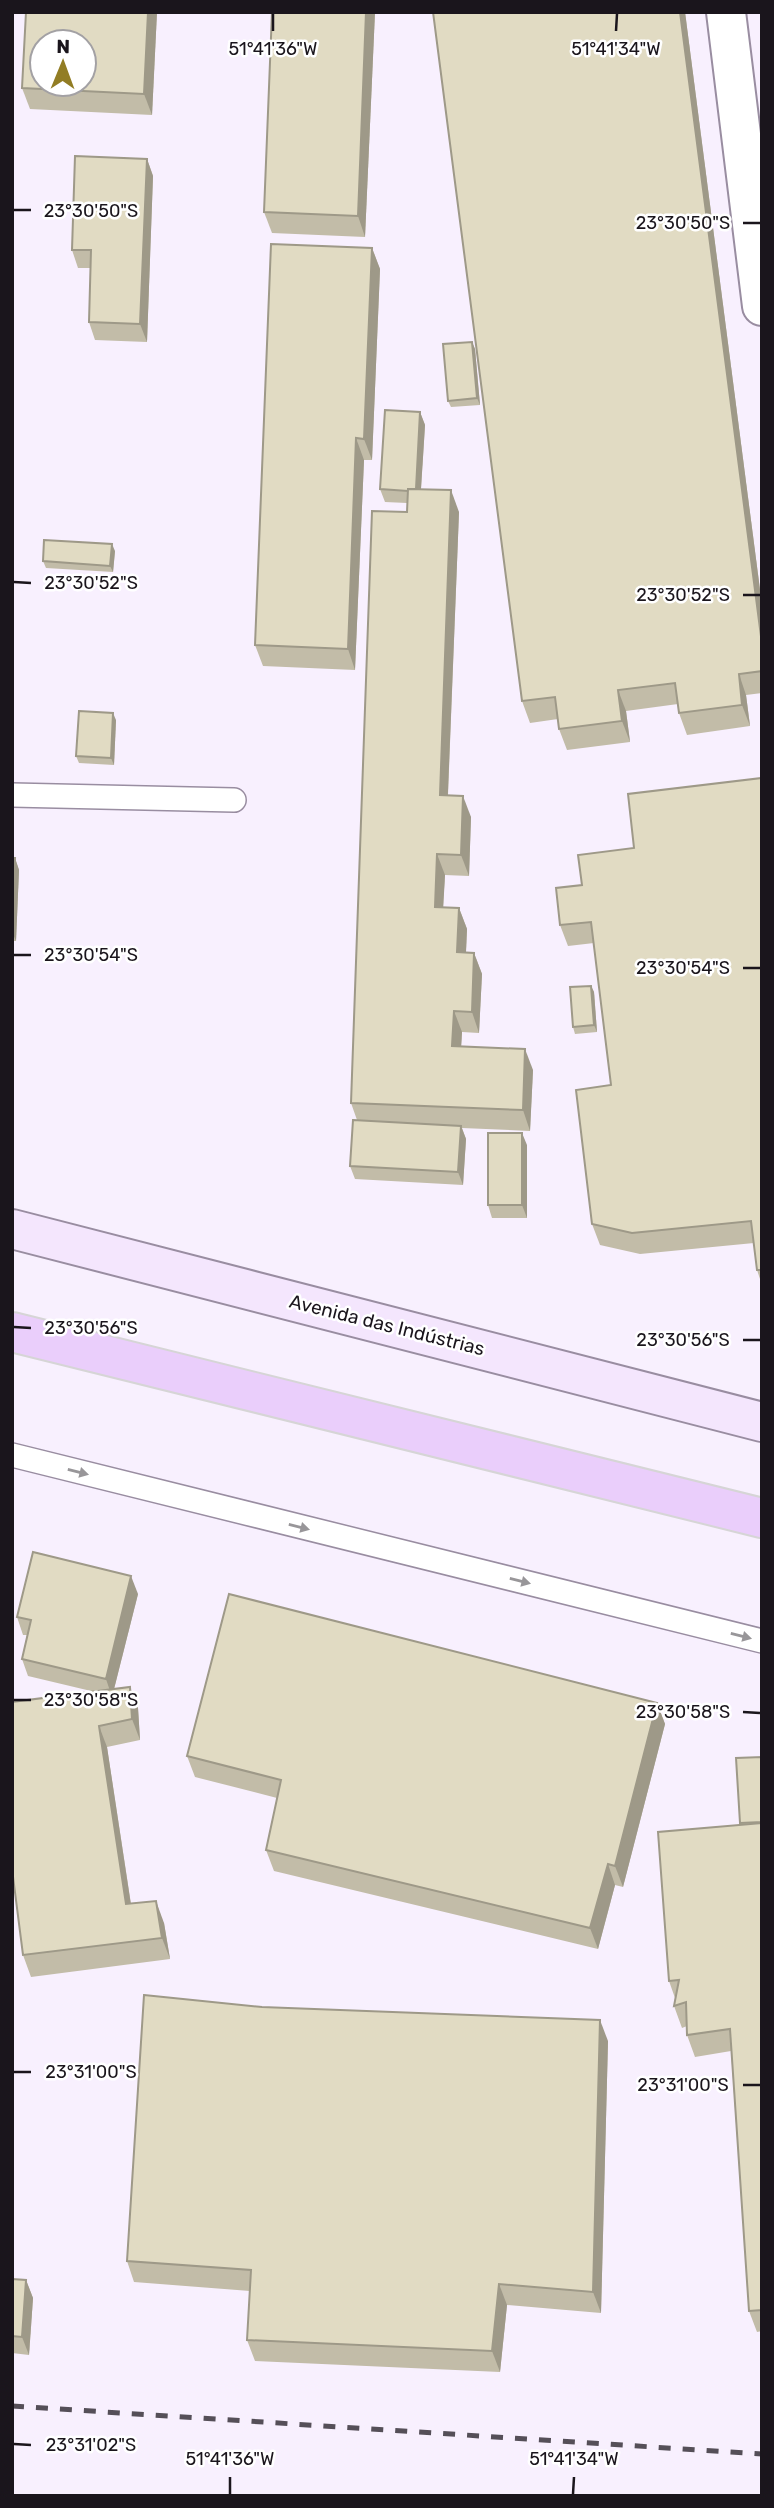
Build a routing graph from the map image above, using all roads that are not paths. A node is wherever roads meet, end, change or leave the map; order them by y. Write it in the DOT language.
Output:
graph roads {
  1 [pos="726,12"];
  2 [pos="762,306"];
  3 [pos="12,795"];
  4 [pos="234,800"];
  5 [pos="12,1229"];
  6 [pos="12,1332"];
  7 [pos="762,1422"];
  8 [pos="12,1455"];
  9 [pos="762,1518"];
  10 [pos="762,1641"];
  1 -- 2 [label="street"];
  3 -- 4 [label="lane"];
  5 -- 7 [label="street, Avenida das Indústrias"];
  6 -- 9 [label="main road"];
  8 -- 10 [label="lane, one-way"];
}
